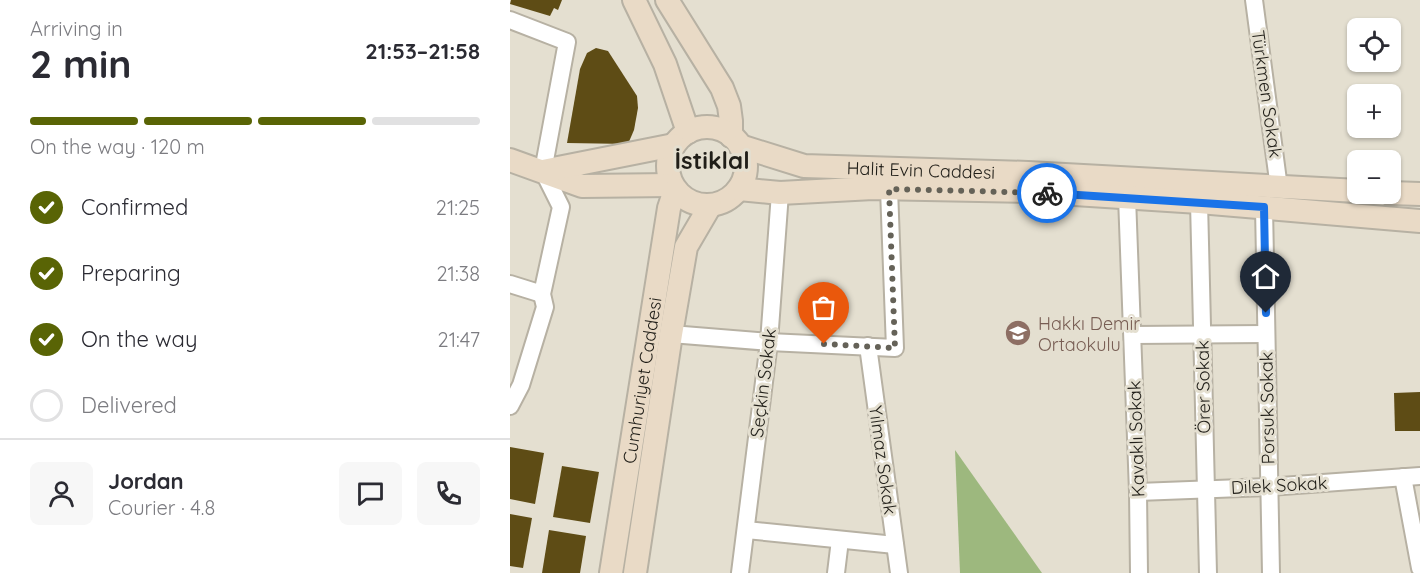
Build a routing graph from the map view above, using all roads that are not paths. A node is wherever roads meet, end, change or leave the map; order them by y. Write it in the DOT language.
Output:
graph roads {
  1 [pos="634,0"];
  2 [pos="667,0"];
  3 [pos="1254,0"];
  4 [pos="510,20"];
  5 [pos="681,139"];
  6 [pos="736,141"];
  7 [pos="510,160"];
  8 [pos="543,171"];
  9 [pos="674,188"];
  10 [pos="738,189"];
  11 [pos="889,189"];
  12 [pos="780,193"];
  13 [pos="1347,193"];
  14 [pos="1401,193"];
  15 [pos="1420,194"];
  16 [pos="1127,197"];
  17 [pos="1275,201"];
  18 [pos="1199,202"];
  19 [pos="710,206"];
  20 [pos="1420,222"];
  21 [pos="510,284"];
  22 [pos="542,294"];
  23 [pos="671,334"];
  24 [pos="1203,334"];
  25 [pos="1266,334"];
  26 [pos="1133,335"];
  27 [pos="769,342"];
  28 [pos="868,346"];
  29 [pos="512,396"];
  30 [pos="1412,476"];
  31 [pos="1269,487"];
  32 [pos="1205,489"];
  33 [pos="1138,492"];
  34 [pos="746,530"];
  35 [pos="840,540"];
  36 [pos="895,545"];
  37 [pos="1420,568"];
  38 [pos="611,573"];
  39 [pos="635,573"];
  40 [pos="740,573"];
  41 [pos="836,573"];
  42 [pos="899,573"];
  43 [pos="1139,573"];
  44 [pos="1208,573"];
  45 [pos="1271,573"];
  1 -- 5 [label="main road"];
  2 -- 6 [label="main road"];
  3 -- 17 [label="street, Türkmen Sokak"];
  4 -- 8 [label="street"];
  5 -- 6 [label="main road"];
  5 -- 8 [label="main road"];
  5 -- 9 [label="main road"];
  6 -- 10 [label="main road"];
  6 -- 17 [label="main road, Halit Evin Caddesi"];
  7 -- 8 [label="main road"];
  8 -- 9 [label="main road"];
  8 -- 22 [label="street"];
  9 -- 19 [label="main road"];
  9 -- 38 [label="main road, Cumhuriyet Caddesi"];
  10 -- 12 [label="main road, Halit Evin Caddesi"];
  10 -- 19 [label="main road"];
  11 -- 12 [label="main road, Halit Evin Caddesi"];
  11 -- 16 [label="main road, Halit Evin Caddesi"];
  11 -- 28 [label="street"];
  12 -- 27 [label="street, Seçkin Sokak"];
  13 -- 17 [label="main road, Halit Evin Caddesi"];
  14 -- 15 [label="main road"];
  16 -- 18 [label="main road, Halit Evin Caddesi"];
  16 -- 26 [label="street, Kavaklı Sokak"];
  17 -- 18 [label="main road, Halit Evin Caddesi"];
  17 -- 20 [label="main road, Halit Evin Caddesi"];
  17 -- 25 [label="street, Porsuk Sokak"];
  18 -- 24 [label="street, Örer Sokak"];
  19 -- 23 [label="main road, Cumhuriyet Caddesi"];
  21 -- 22 [label="street"];
  22 -- 29 [label="street"];
  23 -- 27 [label="street"];
  23 -- 39 [label="main road, Cumhuriyet Caddesi"];
  24 -- 25 [label="street"];
  24 -- 26 [label="street"];
  24 -- 32 [label="street, Örer Sokak"];
  25 -- 31 [label="street, Porsuk Sokak"];
  26 -- 33 [label="street, Kavaklı Sokak"];
  27 -- 28 [label="street"];
  27 -- 34 [label="street, Seçkin Sokak"];
  28 -- 36 [label="street, Yılmaz Sokak"];
  30 -- 31 [label="street, Dilek Sokak"];
  30 -- 37 [label="street"];
  31 -- 32 [label="street, Dilek Sokak"];
  31 -- 45 [label="street, Porsuk Sokak"];
  32 -- 33 [label="street, Dilek Sokak"];
  32 -- 44 [label="street, Örer Sokak"];
  33 -- 43 [label="street, Kavaklı Sokak"];
  34 -- 35 [label="street"];
  34 -- 40 [label="street, Seçkin Sokak"];
  35 -- 36 [label="street"];
  35 -- 41 [label="street"];
  36 -- 42 [label="street, Yılmaz Sokak"];
}
